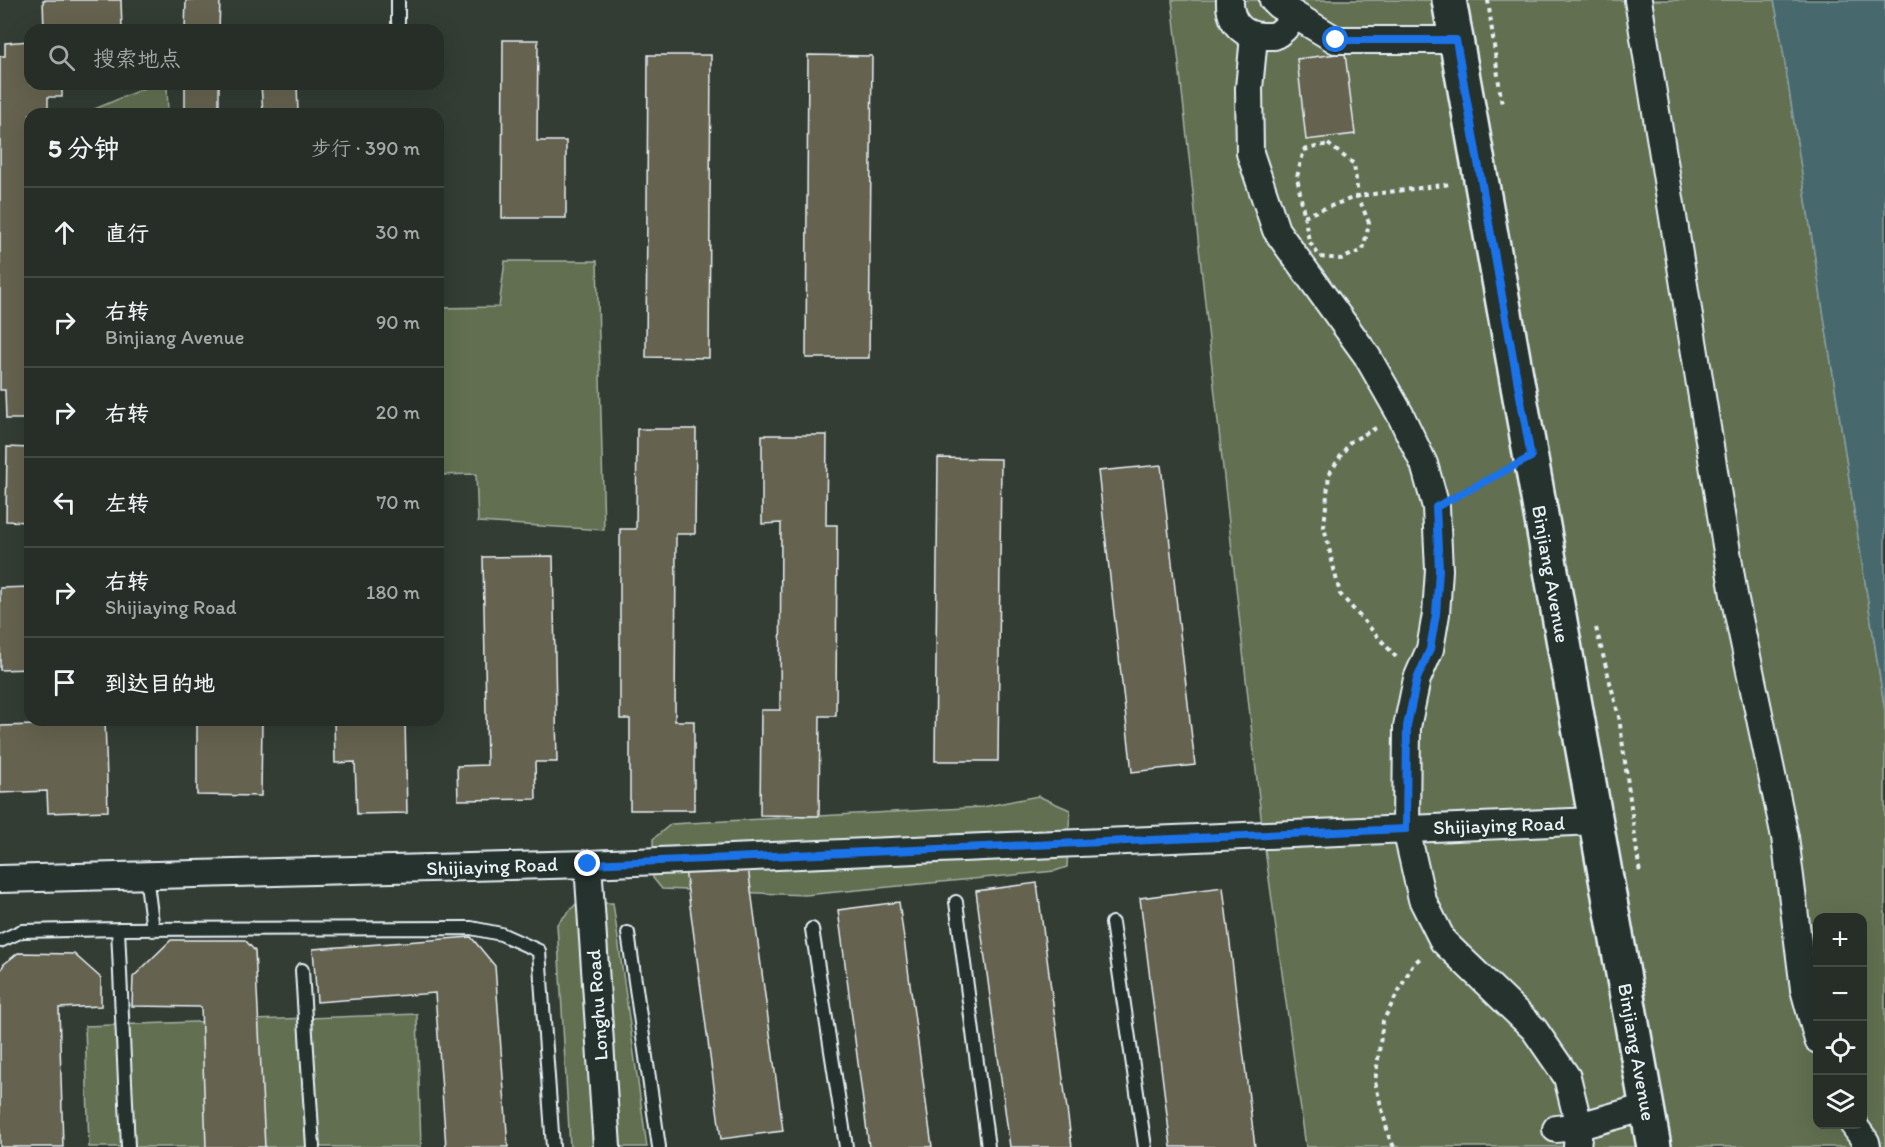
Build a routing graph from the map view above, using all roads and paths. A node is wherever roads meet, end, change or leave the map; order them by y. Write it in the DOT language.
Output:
graph roads {
  1 [pos="398,0"];
  2 [pos="1230,0"];
  3 [pos="1273,0"];
  4 [pos="1449,0"];
  5 [pos="1638,0"];
  6 [pos="1295,16"];
  7 [pos="398,22"];
  8 [pos="1254,37"];
  9 [pos="1456,40"];
  10 [pos="1482,181"];
  11 [pos="1358,196"];
  12 [pos="1305,216"];
  13 [pos="1276,230"];
  14 [pos="1400,414"];
  15 [pos="1531,457"];
  16 [pos="1436,507"];
  17 [pos="1417,679"];
  18 [pos="1596,821"];
  19 [pos="1406,829"];
  20 [pos="588,864"];
  21 [pos="146,875"];
  22 [pos="0,879"];
  23 [pos="956,902"];
  24 [pos="1112,923"];
  25 [pos="118,929"];
  26 [pos="812,929"];
  27 [pos="153,930"];
  28 [pos="628,933"];
  29 [pos="0,941"];
  30 [pos="1443,941"];
  31 [pos="302,970"];
  32 [pos="1813,1022"];
  33 [pos="1647,1107"];
  34 [pos="1856,1129"];
  35 [pos="1571,1134"];
  36 [pos="128,1147"];
  37 [pos="313,1147"];
  38 [pos="553,1147"];
  39 [pos="607,1147"];
  40 [pos="659,1147"];
  41 [pos="846,1147"];
  42 [pos="988,1147"];
  43 [pos="1145,1147"];
  44 [pos="1394,1147"];
  45 [pos="1654,1147"];
  46 [pos="1867,1147"];
  1 -- 7 [label="lane"];
  2 -- 8 [label="street"];
  3 -- 6 [label="street"];
  4 -- 9 [label="street, Binjiang Avenue"];
  5 -- 32 [label="street"];
  6 -- 8 [label="street"];
  6 -- 9 [label="street"];
  8 -- 13 [label="street"];
  9 -- 10 [label="street, Binjiang Avenue"];
  10 -- 11 [label="path"];
  10 -- 15 [label="street, Binjiang Avenue"];
  11 -- 12 [label="path"];
  11 -- 12 [label="path"];
  11 -- 12 [label="path"];
  12 -- 13 [label="path"];
  13 -- 14 [label="street"];
  14 -- 16 [label="street"];
  14 -- 17 [label="path"];
  15 -- 16 [label="path"];
  15 -- 18 [label="street, Binjiang Avenue"];
  16 -- 17 [label="street"];
  17 -- 19 [label="street"];
  18 -- 19 [label="street, Shijiaying Road"];
  18 -- 33 [label="street, Binjiang Avenue"];
  19 -- 20 [label="street, Shijiaying Road"];
  19 -- 30 [label="street"];
  20 -- 21 [label="street, Shijiaying Road"];
  20 -- 39 [label="street, Longhu Road"];
  21 -- 22 [label="street, Shijiaying Road"];
  21 -- 27 [label="lane"];
  23 -- 42 [label="lane"];
  24 -- 43 [label="lane"];
  25 -- 27 [label="lane"];
  25 -- 29 [label="lane"];
  25 -- 36 [label="lane"];
  26 -- 41 [label="lane"];
  27 -- 38 [label="lane"];
  28 -- 40 [label="lane"];
  30 -- 35 [label="street"];
  30 -- 44 [label="path"];
  31 -- 37 [label="lane"];
  33 -- 35 [label="street"];
  33 -- 45 [label="street, Binjiang Avenue"];
  34 -- 46 [label="street"];
}
